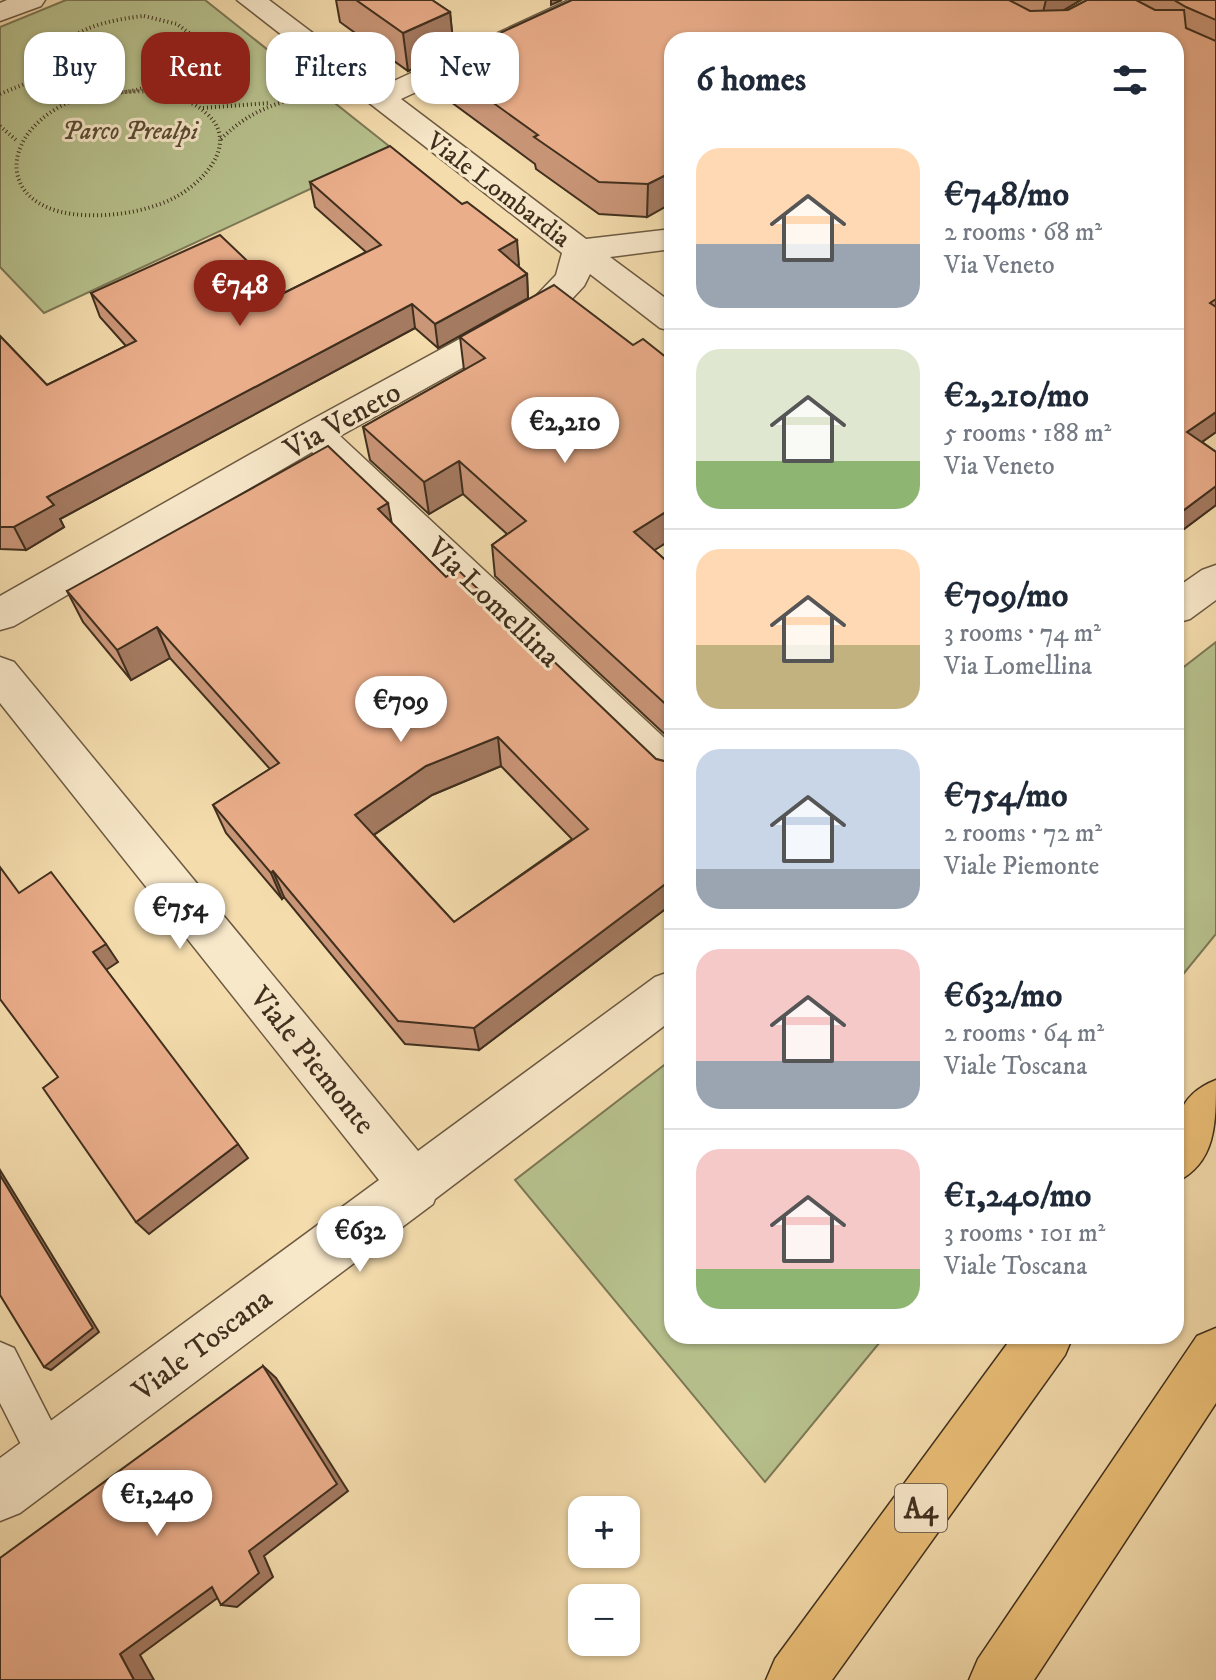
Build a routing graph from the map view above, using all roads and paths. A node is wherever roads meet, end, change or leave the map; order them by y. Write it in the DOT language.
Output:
graph roads {
  1 [pos="31,0"];
  2 [pos="251,0"];
  3 [pos="592,0"];
  4 [pos="0,13"];
  5 [pos="80,32"];
  6 [pos="293,32"];
  7 [pos="395,80"];
  8 [pos="24,84"];
  9 [pos="125,91"];
  10 [pos="125,92"];
  11 [pos="0,94"];
  12 [pos="266,103"];
  13 [pos="65,104"];
  14 [pos="268,104"];
  15 [pos="387,104"];
  16 [pos="202,108"];
  17 [pos="0,126"];
  18 [pos="221,139"];
  19 [pos="16,140"];
  20 [pos="12,150"];
  21 [pos="10,179"];
  22 [pos="664,240"];
  23 [pos="579,250"];
  24 [pos="664,314"];
  25 [pos="315,434"];
  26 [pos="1216,580"];
  27 [pos="1184,602"];
  28 [pos="0,615"];
  29 [pos="0,673"];
  30 [pos="664,764"];
  31 [pos="664,998"];
  32 [pos="1216,1103"];
  33 [pos="1184,1147"];
  34 [pos="415,1186"];
  35 [pos="1040,1344"];
  36 [pos="1216,1355"];
  37 [pos="0,1362"];
  38 [pos="49,1458"];
  39 [pos="0,1493"];
  40 [pos="796,1680"];
  41 [pos="999,1680"];
  1 -- 4 [label="street"];
  2 -- 6 [label="street, Viale Lombardia"];
  3 -- 7 [label="street"];
  5 -- 9 [label="path"];
  8 -- 11 [label="path"];
  10 -- 16 [label="path"];
  12 -- 16 [label="path"];
  13 -- 19 [label="path"];
  14 -- 18 [label="path"];
  15 -- 23 [label="street, Viale Lombardia"];
  16 -- 18 [label="path"];
  17 -- 19 [label="path"];
  18 -- 21 [label="path"];
  19 -- 20 [label="path"];
  22 -- 23 [label="street"];
  23 -- 24 [label="street, Viale Lombardia"];
  23 -- 25 [label="street, Via Veneto"];
  25 -- 28 [label="street, Via Veneto"];
  25 -- 30 [label="street, Via Lomellina"];
  26 -- 27 [label="street"];
  29 -- 34 [label="street, Viale Piemonte"];
  31 -- 34 [label="street, Viale Toscana"];
  32 -- 33 [label="highway"];
  34 -- 38 [label="street, Viale Toscana"];
  35 -- 40 [label="highway, A4"];
  36 -- 41 [label="highway"];
  37 -- 38 [label="lane"];
  38 -- 39 [label="street, Viale Toscana"];
}
